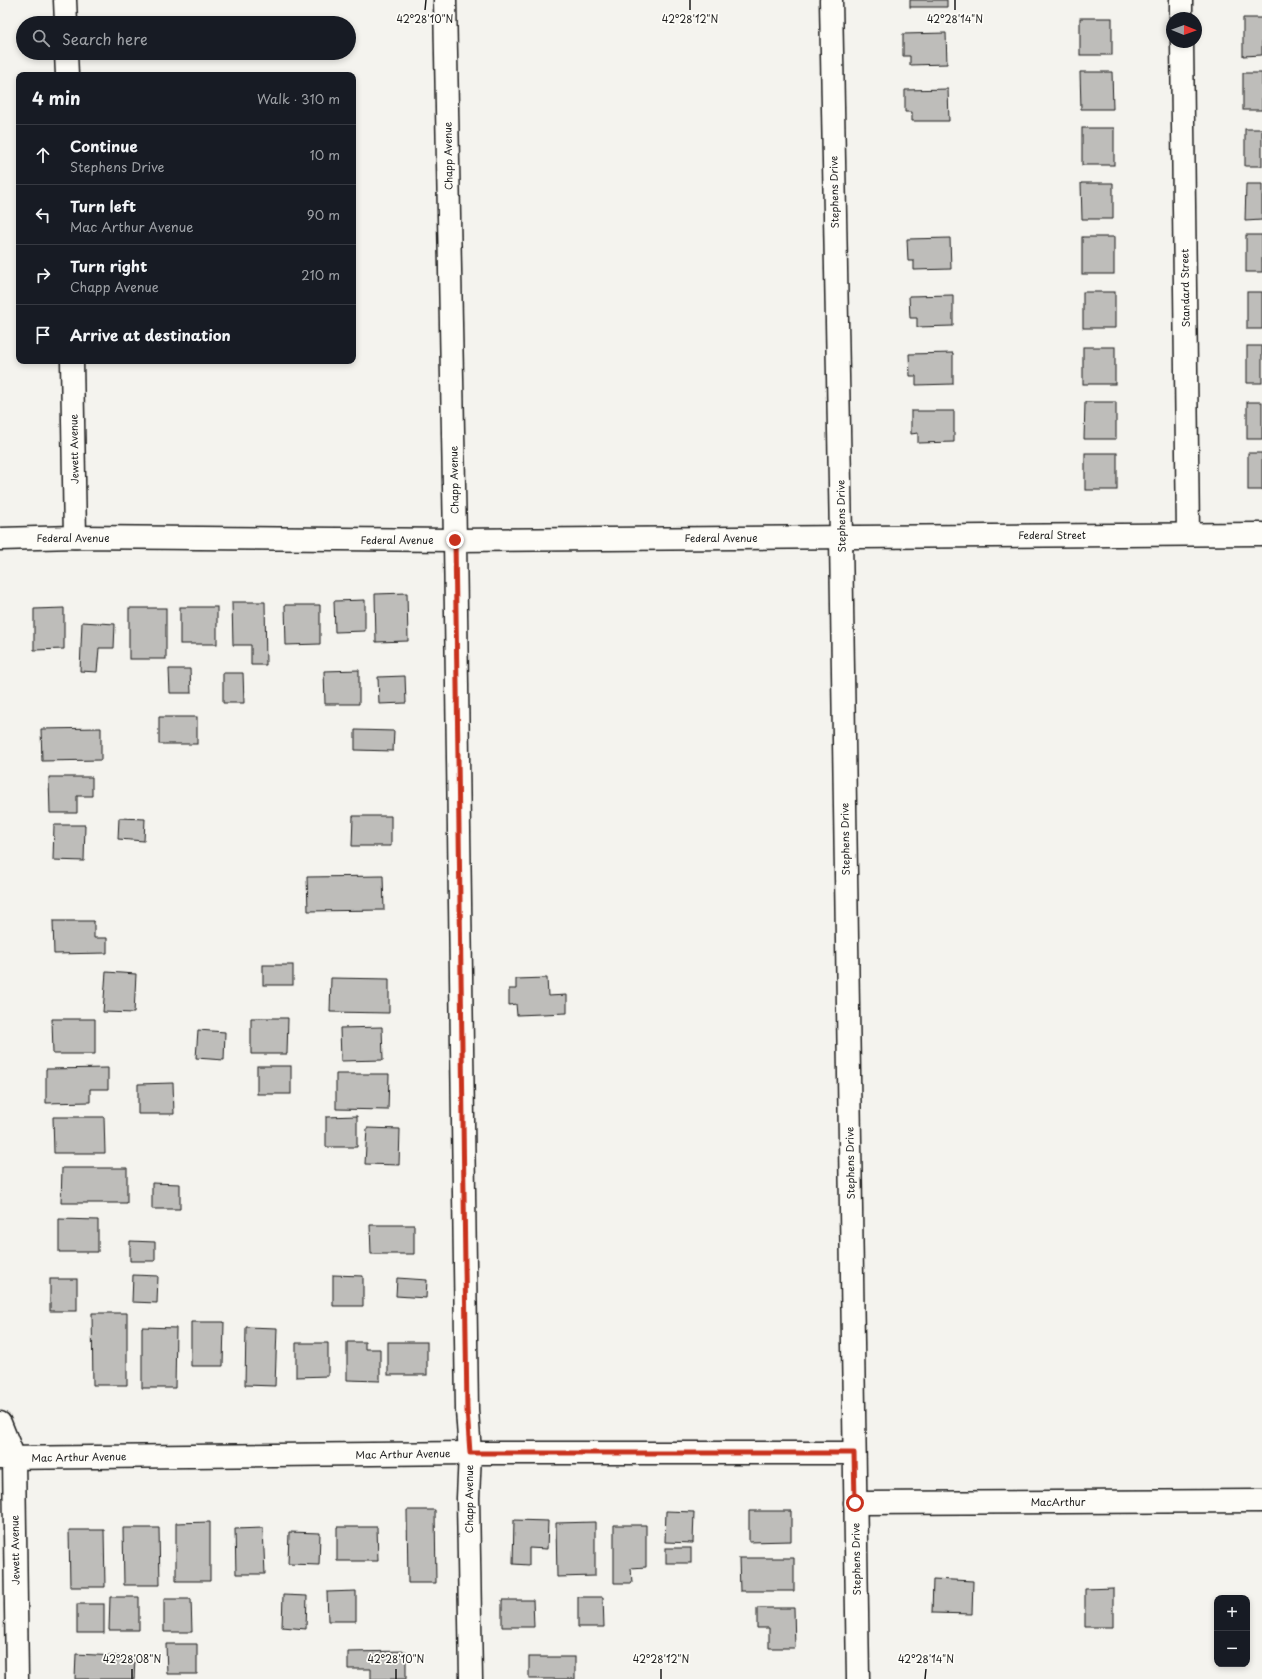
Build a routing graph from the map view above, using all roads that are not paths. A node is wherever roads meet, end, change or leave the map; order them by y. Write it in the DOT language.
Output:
graph roads {
  1 [pos="65,0"];
  2 [pos="445,0"];
  3 [pos="830,0"];
  4 [pos="1181,0"];
  5 [pos="1181,12"];
  6 [pos="66,16"];
  7 [pos="1182,48"];
  8 [pos="66,60"];
  9 [pos="67,72"];
  10 [pos="72,364"];
  11 [pos="1188,534"];
  12 [pos="1262,534"];
  13 [pos="76,537"];
  14 [pos="841,537"];
  15 [pos="0,539"];
  16 [pos="455,540"];
  17 [pos="0,1423"];
  18 [pos="470,1453"];
  19 [pos="854,1453"];
  20 [pos="7,1458"];
  21 [pos="1262,1501"];
  22 [pos="855,1503"];
  23 [pos="17,1679"];
  24 [pos="471,1679"];
  25 [pos="858,1679"];
  1 -- 6 [label="street"];
  2 -- 16 [label="street, Chapp Avenue"];
  3 -- 14 [label="street, Stephens Drive"];
  4 -- 5 [label="street"];
  7 -- 11 [label="street, Standard Street"];
  8 -- 9 [label="street"];
  10 -- 13 [label="street, Jewett Avenue"];
  11 -- 12 [label="street, Federal Street"];
  11 -- 14 [label="street, Federal Street"];
  13 -- 15 [label="street, Federal Avenue"];
  13 -- 16 [label="street, Federal Avenue"];
  14 -- 16 [label="street, Federal Avenue"];
  14 -- 19 [label="street, Stephens Drive"];
  16 -- 18 [label="street, Chapp Avenue"];
  17 -- 20 [label="street, Jewett Avenue"];
  18 -- 19 [label="street, Mac Arthur Avenue"];
  18 -- 20 [label="street, Mac Arthur Avenue"];
  18 -- 24 [label="street, Chapp Avenue"];
  19 -- 22 [label="street, Stephens Drive"];
  20 -- 23 [label="street, Jewett Avenue"];
  21 -- 22 [label="street, MacArthur"];
  22 -- 25 [label="street, Stephens Drive"];
}
